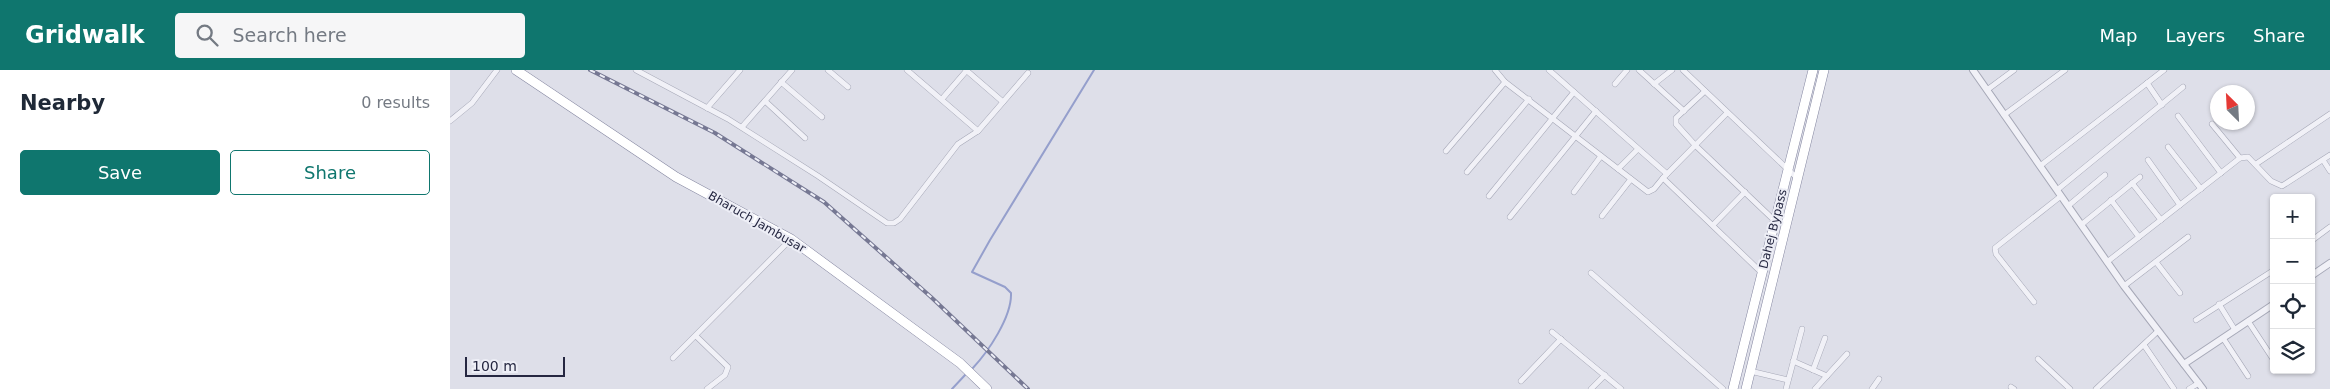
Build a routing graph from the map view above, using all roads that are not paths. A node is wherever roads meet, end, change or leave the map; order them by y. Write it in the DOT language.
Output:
graph roads {
  1 [pos="497,70"];
  2 [pos="516,70"];
  3 [pos="636,70"];
  4 [pos="740,70"];
  5 [pos="792,70"];
  6 [pos="828,70"];
  7 [pos="908,70"];
  8 [pos="966,70"];
  9 [pos="1495,70"];
  10 [pos="1549,70"];
  11 [pos="1626,70"];
  12 [pos="1639,70"];
  13 [pos="1672,70"];
  14 [pos="1683,70"];
  15 [pos="1813,70"];
  16 [pos="1824,70"];
  17 [pos="1973,70"];
  18 [pos="2014,70"];
  19 [pos="2065,70"];
  20 [pos="2164,70"];
  21 [pos="1028,73"];
  22 [pos="781,82"];
  23 [pos="1505,82"];
  24 [pos="2147,83"];
  25 [pos="1614,84"];
  26 [pos="1654,84"];
  27 [pos="2183,87"];
  28 [pos="848,88"];
  29 [pos="1987,90"];
  30 [pos="1705,91"];
  31 [pos="1574,92"];
  32 [pos="1529,99"];
  33 [pos="942,100"];
  34 [pos="765,101"];
  35 [pos="1003,102"];
  36 [pos="2162,105"];
  37 [pos="707,108"];
  38 [pos="1684,110"];
  39 [pos="1596,111"];
  40 [pos="1727,113"];
  41 [pos="2330,114"];
  42 [pos="2004,115"];
  43 [pos="2178,116"];
  44 [pos="822,117"];
  45 [pos="1554,118"];
  46 [pos="450,121"];
  47 [pos="742,127"];
  48 [pos="2217,130"];
  49 [pos="978,131"];
  50 [pos="1576,136"];
  51 [pos="805,138"];
  52 [pos="1695,145"];
  53 [pos="2168,147"];
  54 [pos="1638,149"];
  55 [pos="1446,151"];
  56 [pos="2330,155"];
  57 [pos="1601,156"];
  58 [pos="2240,158"];
  59 [pos="2148,160"];
  60 [pos="2323,160"];
  61 [pos="2256,164"];
  62 [pos="2040,166"];
  63 [pos="1618,169"];
  64 [pos="1787,170"];
  65 [pos="2330,171"];
  66 [pos="1467,172"];
  67 [pos="2220,173"];
  68 [pos="2105,175"];
  69 [pos="1665,176"];
  70 [pos="2140,177"];
  71 [pos="1631,179"];
  72 [pos="1798,179"];
  73 [pos="2132,183"];
  74 [pos="2201,189"];
  75 [pos="2057,190"];
  76 [pos="1574,192"];
  77 [pos="1745,192"];
  78 [pos="1489,196"];
  79 [pos="2061,196"];
  80 [pos="2111,200"];
  81 [pos="2180,205"];
  82 [pos="2068,206"];
  83 [pos="1602,216"];
  84 [pos="1510,217"];
  85 [pos="2160,220"];
  86 [pos="1775,221"];
  87 [pos="2081,224"];
  88 [pos="1712,225"];
  89 [pos="2330,227"];
  90 [pos="2139,237"];
  91 [pos="2188,237"];
  92 [pos="2314,239"];
  93 [pos="791,240"];
  94 [pos="2107,262"];
  95 [pos="2156,262"];
  96 [pos="2330,263"];
  97 [pos="2270,272"];
  98 [pos="1591,273"];
  99 [pos="1762,273"];
  100 [pos="2315,273"];
  101 [pos="2124,286"];
  102 [pos="2180,293"];
  103 [pos="2034,302"];
  104 [pos="2219,304"];
  105 [pos="2270,308"];
  106 [pos="2196,320"];
  107 [pos="2248,321"];
  108 [pos="1802,329"];
  109 [pos="2235,330"];
  110 [pos="2158,331"];
  111 [pos="1552,332"];
  112 [pos="696,336"];
  113 [pos="1825,338"];
  114 [pos="2223,338"];
  115 [pos="1561,339"];
  116 [pos="2144,345"];
  117 [pos="1848,354"];
  118 [pos="2270,354"];
  119 [pos="673,358"];
  120 [pos="2038,359"];
  121 [pos="1793,361"];
  122 [pos="2184,364"];
  123 [pos="1813,370"];
  124 [pos="1750,371"];
  125 [pos="1605,375"];
  126 [pos="1827,376"];
  127 [pos="2248,376"];
  128 [pos="1878,379"];
  129 [pos="1788,380"];
  130 [pos="1521,381"];
  131 [pos="2201,386"];
  132 [pos="987,388"];
  133 [pos="707,389"];
  134 [pos="1591,389"];
  135 [pos="1621,389"];
  136 [pos="1723,389"];
  137 [pos="1733,389"];
  138 [pos="1746,389"];
  139 [pos="1786,389"];
  140 [pos="1815,389"];
  141 [pos="1872,389"];
  142 [pos="2070,389"];
  143 [pos="2096,389"];
  144 [pos="2174,389"];
  145 [pos="2189,389"];
  1 -- 46 [label="street"];
  2 -- 93 [label="highway, Bharuch Jambusar"];
  3 -- 37 [label="street"];
  4 -- 37 [label="street"];
  5 -- 22 [label="street"];
  6 -- 28 [label="street"];
  7 -- 33 [label="street"];
  8 -- 33 [label="street"];
  8 -- 35 [label="street"];
  9 -- 23 [label="street"];
  10 -- 31 [label="street"];
  11 -- 25 [label="street"];
  12 -- 26 [label="street"];
  13 -- 26 [label="street"];
  14 -- 30 [label="street"];
  15 -- 64 [label="highway, Dahej Bypass"];
  16 -- 72 [label="highway, Dahej Bypass"];
  17 -- 29 [label="street"];
  18 -- 29 [label="street"];
  19 -- 42 [label="street"];
  20 -- 24 [label="street"];
  21 -- 35 [label="street"];
  22 -- 34 [label="street"];
  22 -- 44 [label="street"];
  23 -- 32 [label="street"];
  23 -- 55 [label="street"];
  24 -- 36 [label="street"];
  24 -- 62 [label="street"];
  26 -- 38 [label="street"];
  27 -- 36 [label="street"];
  29 -- 42 [label="street"];
  30 -- 38 [label="street"];
  30 -- 40 [label="street"];
  31 -- 39 [label="street"];
  31 -- 45 [label="street"];
  32 -- 45 [label="street"];
  32 -- 66 [label="street"];
  33 -- 49 [label="street"];
  34 -- 47 [label="street"];
  34 -- 51 [label="street"];
  35 -- 49 [label="street"];
  36 -- 75 [label="street"];
  37 -- 47 [label="street"];
  38 -- 52 [label="street"];
  39 -- 50 [label="street"];
  39 -- 54 [label="street"];
  40 -- 52 [label="street"];
  40 -- 64 [label="street"];
  41 -- 61 [label="street"];
  42 -- 62 [label="street"];
  43 -- 67 [label="street"];
  45 -- 50 [label="street"];
  45 -- 78 [label="street"];
  47 -- 49 [label="street"];
  48 -- 58 [label="street"];
  50 -- 57 [label="street"];
  50 -- 84 [label="street"];
  52 -- 69 [label="street"];
  52 -- 77 [label="street"];
  53 -- 74 [label="street"];
  54 -- 63 [label="street"];
  54 -- 69 [label="street"];
  56 -- 60 [label="street"];
  57 -- 63 [label="street"];
  57 -- 76 [label="street"];
  58 -- 61 [label="street"];
  58 -- 67 [label="street"];
  59 -- 81 [label="street"];
  60 -- 61 [label="street"];
  60 -- 65 [label="street"];
  62 -- 75 [label="street"];
  63 -- 71 [label="street"];
  64 -- 72 [label="street"];
  64 -- 86 [label="highway, Dahej Bypass"];
  67 -- 74 [label="street"];
  68 -- 82 [label="street"];
  69 -- 71 [label="street"];
  69 -- 88 [label="street"];
  70 -- 73 [label="street"];
  71 -- 83 [label="street"];
  72 -- 124 [label="highway, Dahej Bypass"];
  73 -- 80 [label="street"];
  73 -- 85 [label="street"];
  74 -- 81 [label="street"];
  75 -- 79 [label="street"];
  77 -- 86 [label="street"];
  77 -- 88 [label="street"];
  79 -- 82 [label="street"];
  79 -- 103 [label="street"];
  80 -- 87 [label="street"];
  80 -- 90 [label="street"];
  81 -- 85 [label="street"];
  82 -- 87 [label="street"];
  85 -- 90 [label="street"];
  86 -- 99 [label="highway, Dahej Bypass"];
  87 -- 94 [label="street"];
  88 -- 99 [label="street"];
  89 -- 92 [label="street"];
  90 -- 94 [label="street"];
  91 -- 95 [label="street"];
  93 -- 112 [label="street"];
  93 -- 132 [label="highway, Bharuch Jambusar"];
  94 -- 101 [label="street"];
  95 -- 101 [label="street"];
  95 -- 102 [label="street"];
  96 -- 100 [label="street"];
  97 -- 104 [label="street"];
  98 -- 136 [label="street"];
  99 -- 137 [label="highway, Dahej Bypass"];
  101 -- 110 [label="street"];
  104 -- 106 [label="street"];
  104 -- 109 [label="street"];
  105 -- 107 [label="street"];
  107 -- 109 [label="street"];
  107 -- 118 [label="street"];
  108 -- 121 [label="street"];
  109 -- 114 [label="street"];
  110 -- 116 [label="street"];
  110 -- 122 [label="street"];
  111 -- 115 [label="street"];
  112 -- 119 [label="street"];
  112 -- 133 [label="street"];
  113 -- 123 [label="street"];
  114 -- 122 [label="street"];
  114 -- 127 [label="street"];
  115 -- 125 [label="street"];
  115 -- 130 [label="street"];
  116 -- 143 [label="street"];
  116 -- 144 [label="street"];
  117 -- 126 [label="street"];
  120 -- 142 [label="street"];
  121 -- 123 [label="street"];
  121 -- 129 [label="street"];
  122 -- 131 [label="street"];
  123 -- 126 [label="street"];
  124 -- 129 [label="street"];
  124 -- 138 [label="highway, Dahej Bypass"];
  125 -- 134 [label="street"];
  125 -- 135 [label="street"];
  126 -- 140 [label="street"];
  128 -- 141 [label="street"];
  129 -- 139 [label="street"];
  131 -- 145 [label="street"];
}
